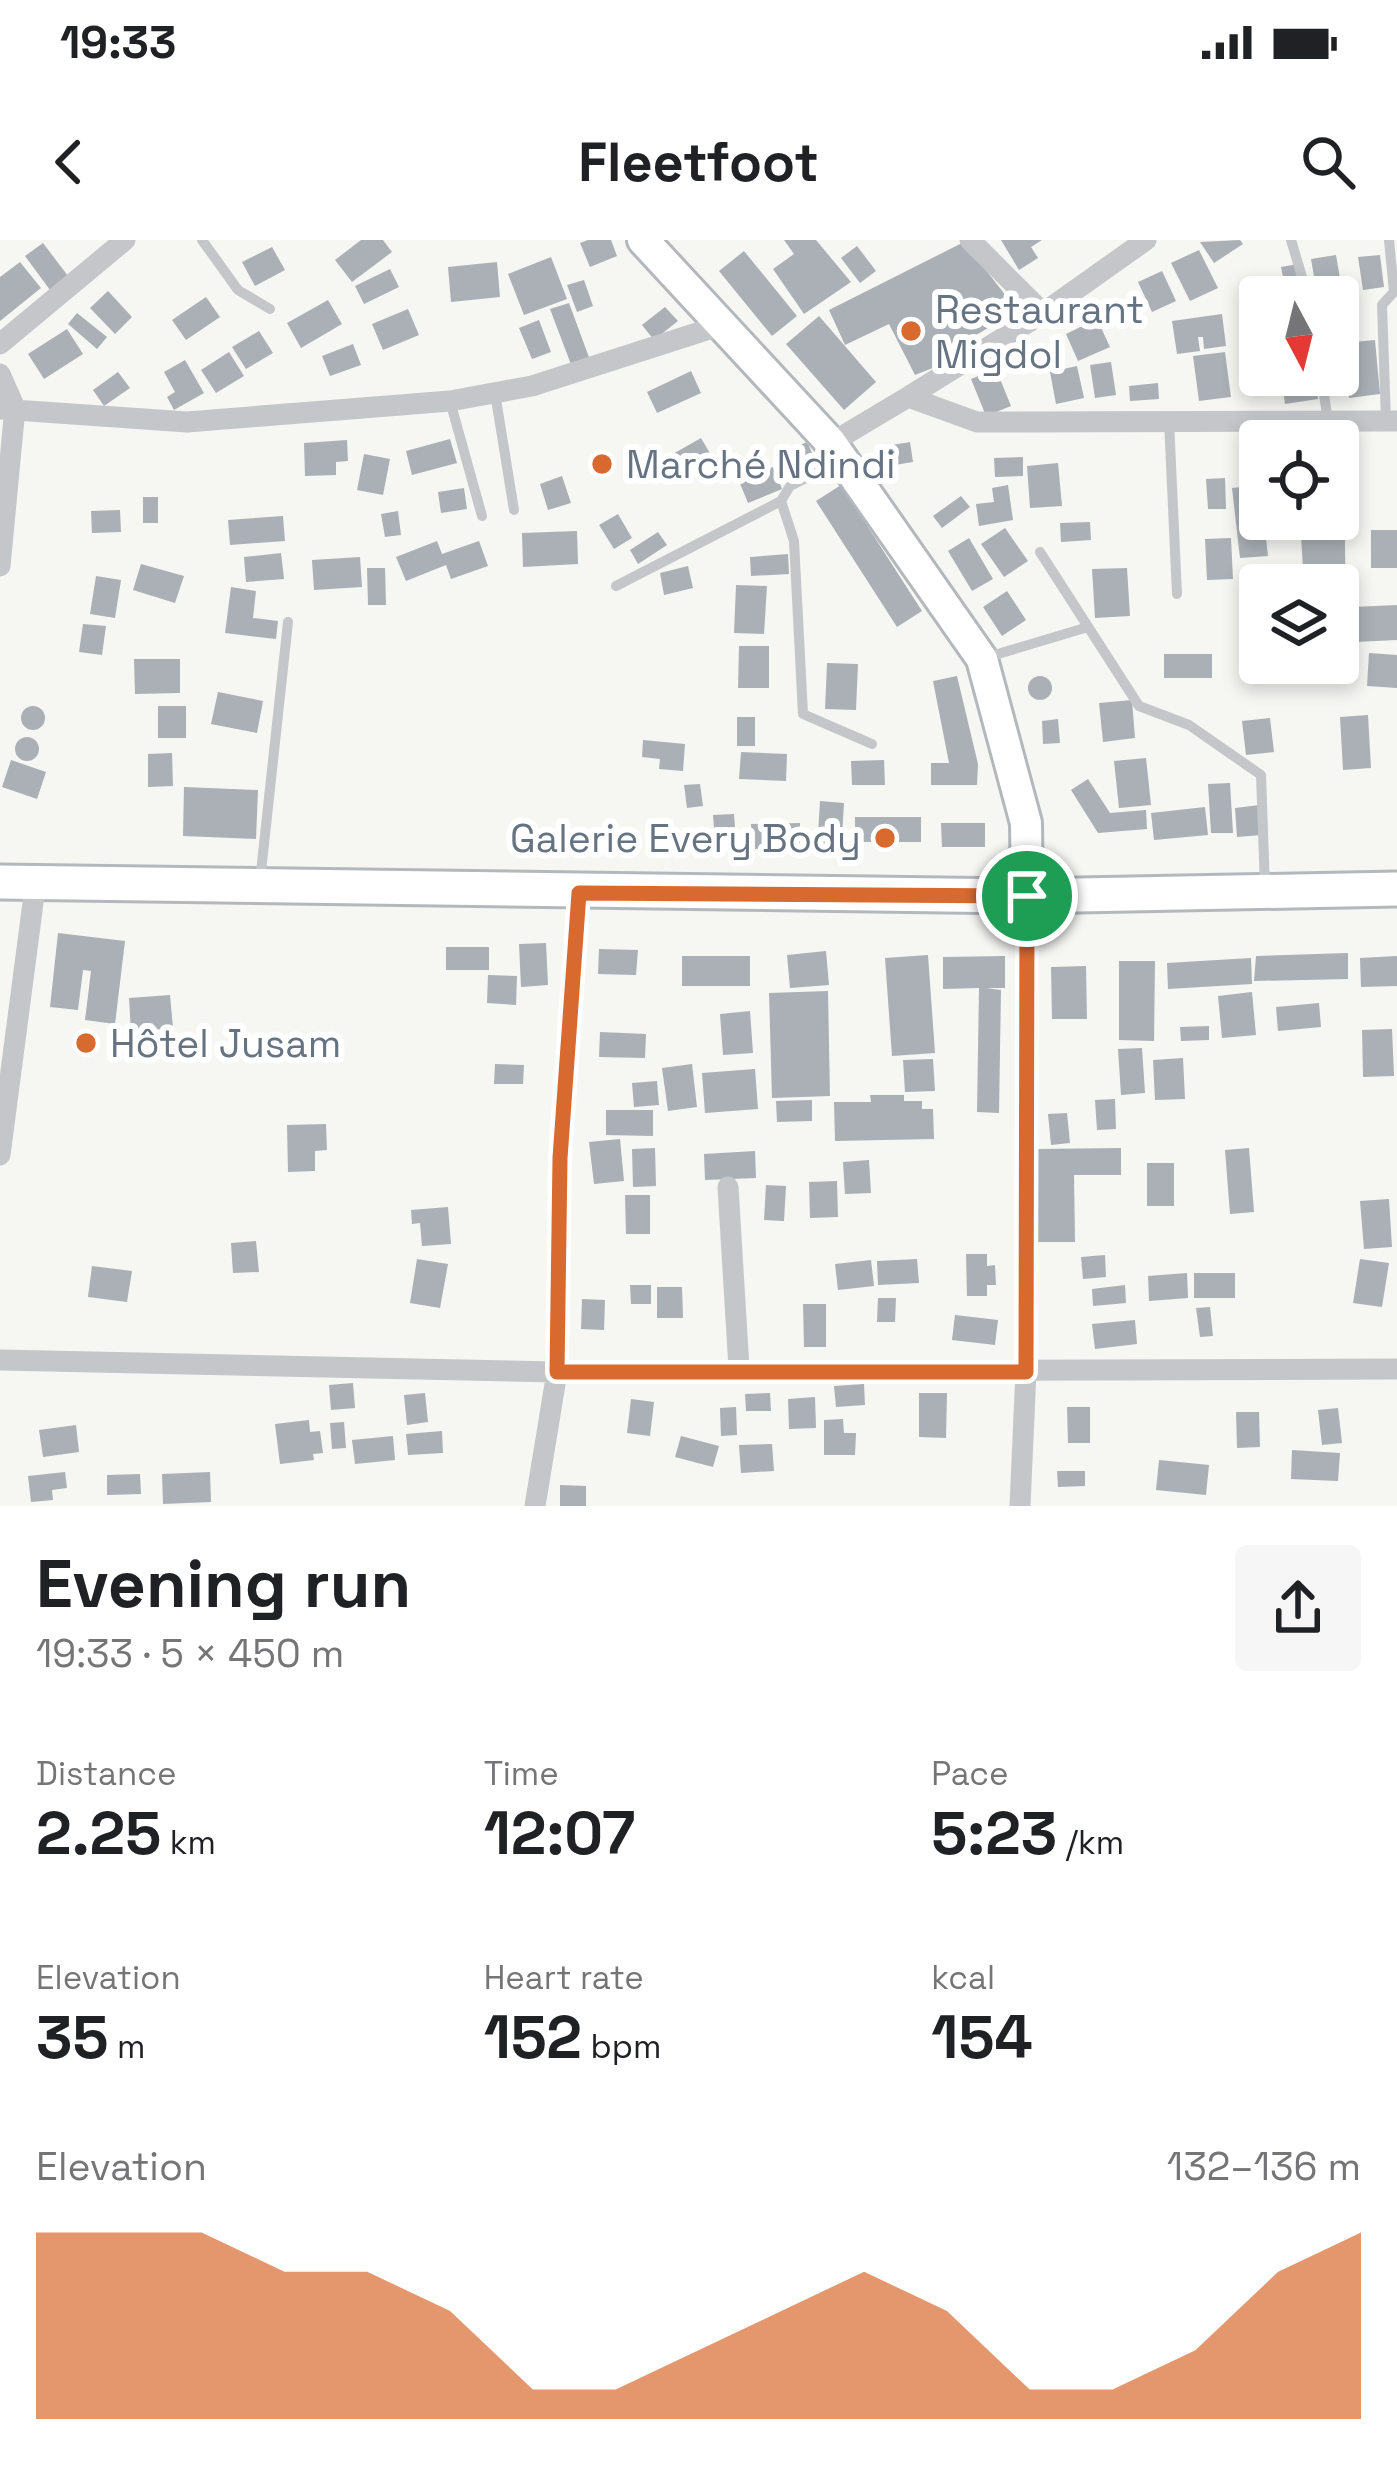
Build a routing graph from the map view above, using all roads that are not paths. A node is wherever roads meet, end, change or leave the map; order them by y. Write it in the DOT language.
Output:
graph roads {
  1 [pos="125,240"];
  2 [pos="202,240"];
  3 [pos="643,240"];
  4 [pos="970,240"];
  5 [pos="1146,240"];
  6 [pos="1291,240"];
  7 [pos="1389,240"];
  8 [pos="1302,276"];
  9 [pos="270,309"];
  10 [pos="1042,314"];
  11 [pos="725,324"];
  12 [pos="0,344"];
  13 [pos="0,374"];
  14 [pos="495,393"];
  15 [pos="908,397"];
  16 [pos="450,401"];
  17 [pos="8,409"];
  18 [pos="1169,421"];
  19 [pos="1239,421"];
  20 [pos="1359,421"];
  21 [pos="1392,421"];
  22 [pos="837,451"];
  23 [pos="781,501"];
  24 [pos="514,510"];
  25 [pos="482,516"];
  26 [pos="1040,552"];
  27 [pos="0,566"];
  28 [pos="616,586"];
  29 [pos="1177,594"];
  30 [pos="288,622"];
  31 [pos="1088,626"];
  32 [pos="982,659"];
  33 [pos="872,744"];
  34 [pos="36,880"];
  35 [pos="0,882"];
  36 [pos="260,884"];
  37 [pos="1397,889"];
  38 [pos="1265,892"];
  39 [pos="579,893"];
  40 [pos="1027,896"];
  41 [pos="0,1155"];
  42 [pos="728,1187"];
  43 [pos="0,1360"];
  44 [pos="739,1368"];
  45 [pos="1397,1369"];
  46 [pos="557,1372"];
  47 [pos="1026,1372"];
  48 [pos="535,1506"];
  49 [pos="1020,1506"];
  1 -- 12 [label="street"];
  2 -- 9 [label="lane"];
  3 -- 11 [label="street"];
  4 -- 10 [label="street"];
  5 -- 10 [label="street"];
  6 -- 8 [label="lane"];
  7 -- 21 [label="lane"];
  10 -- 15 [label="street"];
  11 -- 14 [label="street"];
  11 -- 22 [label="street"];
  13 -- 17 [label="street"];
  14 -- 16 [label="street"];
  14 -- 24 [label="lane"];
  15 -- 18 [label="street"];
  15 -- 22 [label="street"];
  16 -- 17 [label="street"];
  16 -- 25 [label="lane"];
  17 -- 27 [label="street"];
  18 -- 19 [label="street"];
  18 -- 29 [label="lane"];
  20 -- 21 [label="street"];
  22 -- 23 [label="lane"];
  22 -- 32 [label="street"];
  23 -- 28 [label="lane"];
  23 -- 33 [label="lane"];
  26 -- 31 [label="lane"];
  30 -- 36 [label="lane"];
  31 -- 32 [label="lane"];
  31 -- 38 [label="lane"];
  32 -- 40 [label="street"];
  34 -- 35 [label="main road"];
  34 -- 36 [label="main road"];
  34 -- 41 [label="street"];
  36 -- 39 [label="main road"];
  37 -- 38 [label="main road"];
  38 -- 40 [label="main road"];
  39 -- 40 [label="main road"];
  39 -- 46 [label="street"];
  40 -- 47 [label="street"];
  42 -- 44 [label="street"];
  43 -- 46 [label="street"];
  44 -- 46 [label="street"];
  44 -- 47 [label="street"];
  45 -- 47 [label="street"];
  46 -- 48 [label="street"];
  47 -- 49 [label="street"];
}
